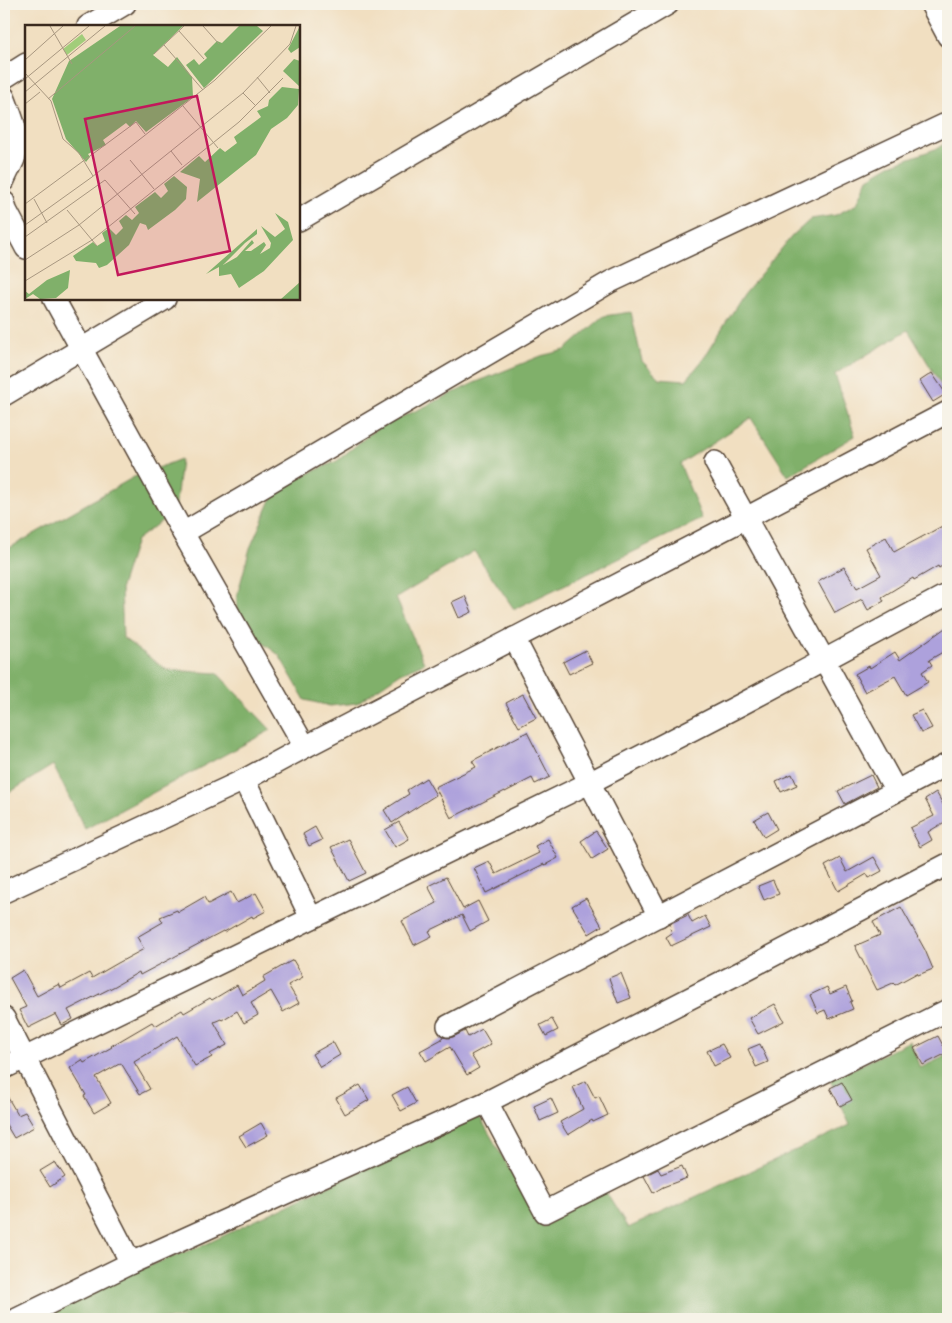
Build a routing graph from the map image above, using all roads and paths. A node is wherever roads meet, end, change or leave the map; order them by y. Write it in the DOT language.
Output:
graph roads {
  1 [pos="125,4"];
  2 [pos="668,4"];
  3 [pos="90,25"];
  4 [pos="25,65"];
  5 [pos="4,78"];
  6 [pos="4,97"];
  7 [pos="948,123"];
  8 [pos="4,180"];
  9 [pos="6,216"];
  10 [pos="300,219"];
  11 [pos="25,246"];
  12 [pos="55,300"];
  13 [pos="163,300"];
  14 [pos="81,348"];
  15 [pos="4,395"];
  16 [pos="948,412"];
  17 [pos="715,462"];
  18 [pos="746,518"];
  19 [pos="183,533"];
  20 [pos="948,594"];
  21 [pos="514,638"];
  22 [pos="824,660"];
  23 [pos="304,747"];
  24 [pos="948,764"];
  25 [pos="244,780"];
  26 [pos="589,783"];
  27 [pos="896,791"];
  28 [pos="948,864"];
  29 [pos="4,892"];
  30 [pos="659,916"];
  31 [pos="311,918"];
  32 [pos="948,1010"];
  33 [pos="4,1018"];
  34 [pos="448,1026"];
  35 [pos="24,1057"];
  36 [pos="4,1068"];
  37 [pos="487,1102"];
  38 [pos="131,1263"];
  39 [pos="17,1319"];
  1 -- 3 [label="street"];
  2 -- 10 [label="street"];
  4 -- 5 [label="street"];
  6 -- 8 [label="street"];
  7 -- 19 [label="street"];
  9 -- 11 [label="street"];
  12 -- 14 [label="street"];
  13 -- 14 [label="street"];
  14 -- 15 [label="street"];
  14 -- 19 [label="street"];
  16 -- 18 [label="street"];
  17 -- 18 [label="street"];
  18 -- 21 [label="street"];
  18 -- 22 [label="street"];
  19 -- 23 [label="street"];
  20 -- 22 [label="street"];
  21 -- 23 [label="street"];
  21 -- 26 [label="street"];
  22 -- 26 [label="street"];
  22 -- 27 [label="street"];
  23 -- 25 [label="street"];
  24 -- 27 [label="street"];
  25 -- 29 [label="street"];
  25 -- 31 [label="street"];
  26 -- 30 [label="street"];
  26 -- 31 [label="street"];
  27 -- 30 [label="street"];
  28 -- 37 [label="street"];
  30 -- 34 [label="street"];
  31 -- 35 [label="street"];
  32 -- 37 [label="street"];
  33 -- 35 [label="street"];
  35 -- 36 [label="street"];
  35 -- 38 [label="street"];
  37 -- 38 [label="street"];
  38 -- 39 [label="street"];
}
